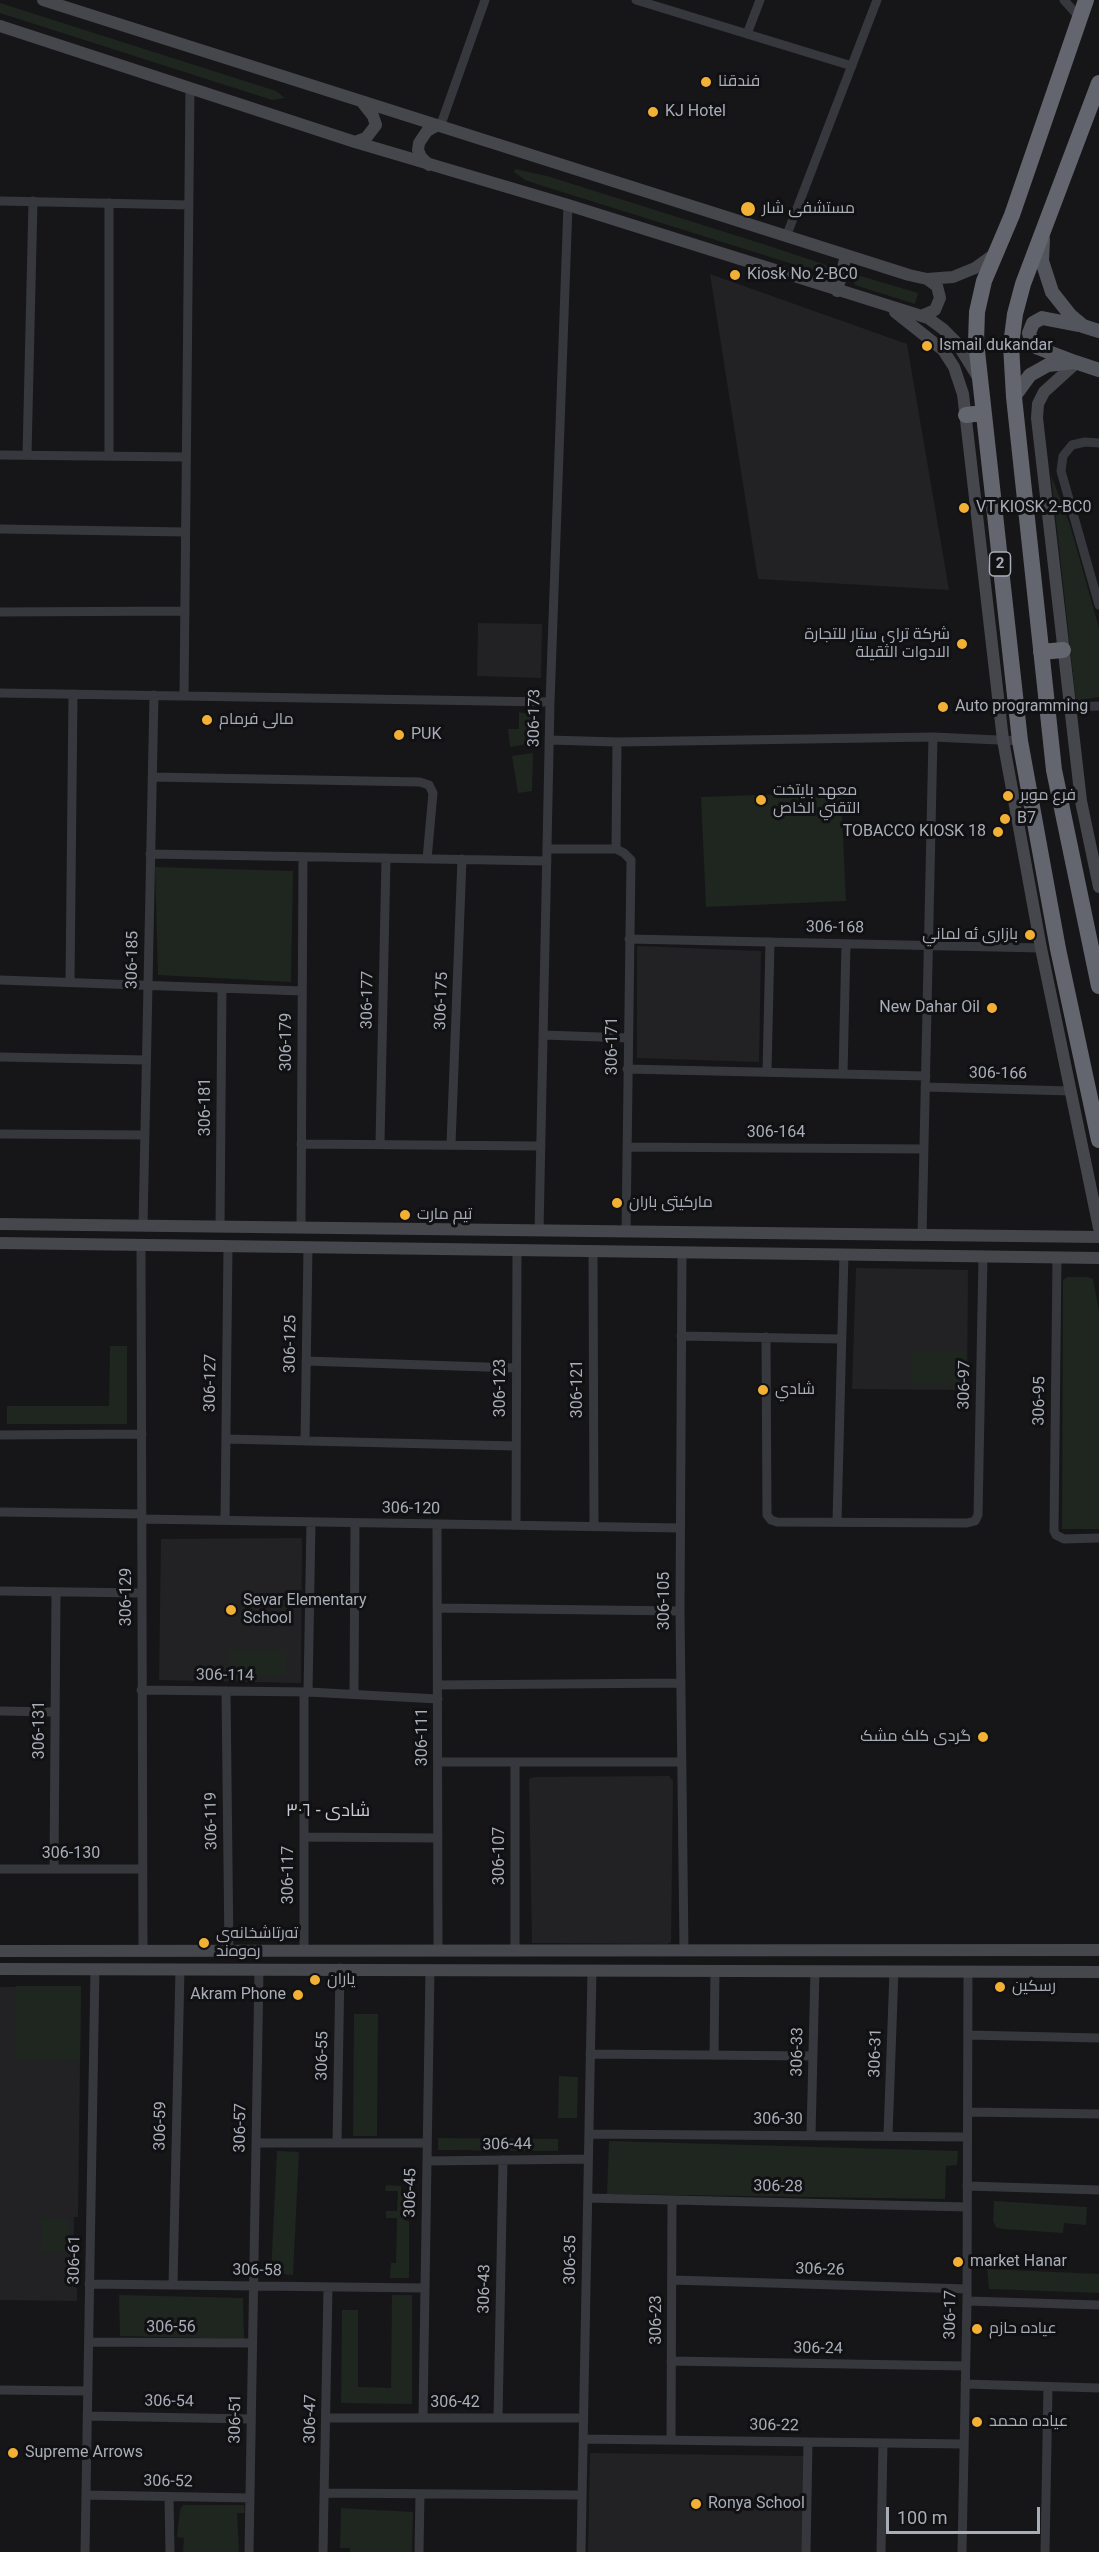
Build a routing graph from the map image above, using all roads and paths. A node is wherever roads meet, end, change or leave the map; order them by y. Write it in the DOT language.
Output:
graph roads {
  1 [pos="43,0"];
  2 [pos="485,0"];
  3 [pos="636,0"];
  4 [pos="760,0"];
  5 [pos="877,0"];
  6 [pos="1064,0"];
  7 [pos="1086,0"];
  8 [pos="650,2"];
  9 [pos="1080,18"];
  10 [pos="0,26"];
  11 [pos="747,34"];
  12 [pos="852,66"];
  13 [pos="1099,83"];
  14 [pos="190,87"];
  15 [pos="362,102"];
  16 [pos="438,126"];
  17 [pos="355,142"];
  18 [pos="429,165"];
  19 [pos="0,201"];
  20 [pos="33,201"];
  21 [pos="109,203"];
  22 [pos="189,205"];
  23 [pos="568,205"];
  24 [pos="1044,230"];
  25 [pos="786,237"];
  26 [pos="994,254"];
  27 [pos="846,256"];
  28 [pos="927,279"];
  29 [pos="837,291"];
  30 [pos="889,307"];
  31 [pos="921,316"];
  32 [pos="1083,326"];
  33 [pos="1099,332"];
  34 [pos="1076,363"];
  35 [pos="1099,370"];
  36 [pos="979,378"];
  37 [pos="1014,398"];
  38 [pos="983,413"];
  39 [pos="966,415"];
  40 [pos="1099,443"];
  41 [pos="0,454"];
  42 [pos="27,455"];
  43 [pos="109,456"];
  44 [pos="186,457"];
  45 [pos="0,529"];
  46 [pos="185,532"];
  47 [pos="1099,605"];
  48 [pos="185,611"];
  49 [pos="0,612"];
  50 [pos="1063,650"];
  51 [pos="1041,652"];
  52 [pos="0,693"];
  53 [pos="73,694"];
  54 [pos="154,695"];
  55 [pos="184,696"];
  56 [pos="550,702"];
  57 [pos="1099,706"];
  58 [pos="1069,707"];
  59 [pos="933,737"];
  60 [pos="549,740"];
  61 [pos="1012,741"];
  62 [pos="617,742"];
  63 [pos="152,777"];
  64 [pos="547,849"];
  65 [pos="616,849"];
  66 [pos="150,854"];
  67 [pos="303,856"];
  68 [pos="386,858"];
  69 [pos="427,859"];
  70 [pos="462,859"];
  71 [pos="547,861"];
  72 [pos="1099,887"];
  73 [pos="629,939"];
  74 [pos="770,942"];
  75 [pos="846,944"];
  76 [pos="928,946"];
  77 [pos="1041,948"];
  78 [pos="1058,948"];
  79 [pos="0,980"];
  80 [pos="70,982"];
  81 [pos="148,985"];
  82 [pos="1099,986"];
  83 [pos="222,988"];
  84 [pos="302,991"];
  85 [pos="543,1035"];
  86 [pos="628,1038"];
  87 [pos="0,1057"];
  88 [pos="146,1060"];
  89 [pos="627,1069"];
  90 [pos="767,1072"];
  91 [pos="843,1074"];
  92 [pos="926,1076"];
  93 [pos="925,1087"];
  94 [pos="1071,1091"];
  95 [pos="0,1134"];
  96 [pos="145,1135"];
  97 [pos="1099,1140"];
  98 [pos="380,1143"];
  99 [pos="301,1144"];
  100 [pos="451,1144"];
  101 [pos="541,1146"];
  102 [pos="627,1147"];
  103 [pos="924,1149"];
  104 [pos="0,1224"];
  105 [pos="21,1224"];
  106 [pos="143,1226"];
  107 [pos="220,1227"];
  108 [pos="300,1228"];
  109 [pos="1099,1228"];
  110 [pos="475,1230"];
  111 [pos="539,1231"];
  112 [pos="626,1233"];
  113 [pos="922,1236"];
  114 [pos="1099,1237"];
  115 [pos="0,1244"];
  116 [pos="21,1244"];
  117 [pos="141,1245"];
  118 [pos="228,1246"];
  119 [pos="308,1248"];
  120 [pos="475,1250"];
  121 [pos="517,1250"];
  122 [pos="593,1251"];
  123 [pos="682,1252"];
  124 [pos="844,1254"];
  125 [pos="982,1256"];
  126 [pos="1057,1257"];
  127 [pos="1099,1258"];
  128 [pos="681,1336"];
  129 [pos="766,1337"];
  130 [pos="841,1339"];
  131 [pos="306,1361"];
  132 [pos="516,1368"];
  133 [pos="142,1434"];
  134 [pos="0,1435"];
  135 [pos="226,1439"];
  136 [pos="305,1441"];
  137 [pos="516,1446"];
  138 [pos="0,1512"];
  139 [pos="142,1516"];
  140 [pos="225,1520"];
  141 [pos="837,1521"];
  142 [pos="311,1522"];
  143 [pos="355,1523"];
  144 [pos="438,1524"];
  145 [pos="516,1525"];
  146 [pos="594,1527"];
  147 [pos="680,1528"];
  148 [pos="1099,1538"];
  149 [pos="0,1591"];
  150 [pos="56,1592"];
  151 [pos="142,1593"];
  152 [pos="437,1608"];
  153 [pos="680,1611"];
  154 [pos="681,1683"];
  155 [pos="438,1685"];
  156 [pos="141,1690"];
  157 [pos="226,1691"];
  158 [pos="306,1692"];
  159 [pos="354,1694"];
  160 [pos="438,1699"];
  161 [pos="0,1711"];
  162 [pos="55,1712"];
  163 [pos="438,1762"];
  164 [pos="515,1762"];
  165 [pos="681,1762"];
  166 [pos="304,1837"];
  167 [pos="438,1838"];
  168 [pos="0,1869"];
  169 [pos="54,1869"];
  170 [pos="142,1869"];
  171 [pos="143,1949"];
  172 [pos="516,1950"];
  173 [pos="684,1950"];
  174 [pos="1099,1950"];
  175 [pos="0,1951"];
  176 [pos="229,1951"];
  177 [pos="304,1951"];
  178 [pos="350,1951"];
  179 [pos="438,1951"];
  180 [pos="345,1968"];
  181 [pos="0,1969"];
  182 [pos="95,1969"];
  183 [pos="180,1969"];
  184 [pos="430,1969"];
  185 [pos="259,1970"];
  186 [pos="592,1970"];
  187 [pos="715,1970"];
  188 [pos="815,1971"];
  189 [pos="894,1971"];
  190 [pos="968,1971"];
  191 [pos="1099,1972"];
  192 [pos="968,2035"];
  193 [pos="1099,2038"];
  194 [pos="590,2054"];
  195 [pos="714,2055"];
  196 [pos="813,2056"];
  197 [pos="968,2112"];
  198 [pos="1099,2114"];
  199 [pos="589,2134"];
  200 [pos="812,2135"];
  201 [pos="888,2136"];
  202 [pos="967,2137"];
  203 [pos="256,2143"];
  204 [pos="337,2143"];
  205 [pos="427,2143"];
  206 [pos="588,2159"];
  207 [pos="503,2160"];
  208 [pos="427,2161"];
  209 [pos="967,2186"];
  210 [pos="1099,2190"];
  211 [pos="588,2198"];
  212 [pos="672,2200"];
  213 [pos="967,2206"];
  214 [pos="672,2280"];
  215 [pos="89,2284"];
  216 [pos="173,2285"];
  217 [pos="253,2286"];
  218 [pos="328,2287"];
  219 [pos="425,2288"];
  220 [pos="967,2289"];
  221 [pos="967,2301"];
  222 [pos="1099,2305"];
  223 [pos="88,2342"];
  224 [pos="252,2343"];
  225 [pos="671,2361"];
  226 [pos="965,2366"];
  227 [pos="965,2384"];
  228 [pos="1048,2387"];
  229 [pos="1099,2388"];
  230 [pos="0,2390"];
  231 [pos="88,2391"];
  232 [pos="87,2416"];
  233 [pos="423,2417"];
  234 [pos="326,2418"];
  235 [pos="498,2418"];
  236 [pos="583,2418"];
  237 [pos="251,2419"];
  238 [pos="583,2439"];
  239 [pos="671,2440"];
  240 [pos="808,2442"];
  241 [pos="883,2443"];
  242 [pos="964,2444"];
  243 [pos="324,2493"];
  244 [pos="420,2493"];
  245 [pos="86,2495"];
  246 [pos="582,2495"];
  247 [pos="169,2497"];
  248 [pos="250,2499"];
  249 [pos="85,2552"];
  250 [pos="170,2552"];
  251 [pos="249,2552"];
  252 [pos="323,2552"];
  253 [pos="419,2552"];
  254 [pos="581,2552"];
  255 [pos="806,2552"];
  256 [pos="880,2552"];
  257 [pos="962,2552"];
  258 [pos="1045,2552"];
  1 -- 15 [label="street"];
  2 -- 16 [label="street"];
  3 -- 8 [label="street"];
  4 -- 11 [label="street"];
  5 -- 12 [label="street"];
  6 -- 9 [label="street"];
  7 -- 9 [label="highway, 2"];
  8 -- 11 [label="street"];
  9 -- 26 [label="highway, 2"];
  10 -- 14 [label="street"];
  11 -- 12 [label="street"];
  12 -- 25 [label="street"];
  13 -- 24 [label="highway, 2"];
  14 -- 17 [label="street"];
  14 -- 22 [label="street"];
  15 -- 16 [label="street"];
  15 -- 17 [label="street"];
  16 -- 18 [label="street"];
  16 -- 25 [label="street"];
  17 -- 18 [label="street"];
  18 -- 23 [label="street"];
  19 -- 20 [label="street"];
  20 -- 21 [label="street"];
  20 -- 42 [label="street"];
  21 -- 22 [label="street"];
  21 -- 43 [label="street"];
  22 -- 44 [label="street"];
  23 -- 29 [label="street"];
  23 -- 56 [label="street, 306-173"];
  24 -- 32 [label="main road"];
  24 -- 37 [label="highway, 2"];
  25 -- 27 [label="street"];
  26 -- 28 [label="street"];
  26 -- 36 [label="highway, 2"];
  27 -- 28 [label="street"];
  27 -- 29 [label="street"];
  28 -- 31 [label="street"];
  29 -- 30 [label="street"];
  30 -- 31 [label="street"];
  30 -- 39 [label="street"];
  31 -- 36 [label="street"];
  32 -- 33 [label="main road"];
  32 -- 34 [label="main road"];
  34 -- 35 [label="main road"];
  34 -- 37 [label="main road"];
  34 -- 50 [label="street"];
  36 -- 38 [label="highway, 2"];
  37 -- 51 [label="highway, 2"];
  38 -- 39 [label="highway"];
  38 -- 61 [label="highway, 2"];
  39 -- 61 [label="street"];
  40 -- 47 [label="street"];
  41 -- 42 [label="street"];
  42 -- 43 [label="street"];
  43 -- 44 [label="street"];
  44 -- 46 [label="street"];
  45 -- 46 [label="street"];
  46 -- 48 [label="street"];
  48 -- 49 [label="street"];
  48 -- 55 [label="street"];
  50 -- 51 [label="highway"];
  50 -- 58 [label="street"];
  51 -- 82 [label="highway, 2"];
  52 -- 53 [label="street"];
  53 -- 54 [label="street"];
  53 -- 80 [label="street"];
  54 -- 55 [label="street"];
  54 -- 63 [label="street, 306-185"];
  55 -- 56 [label="street"];
  56 -- 60 [label="street, 306-173"];
  57 -- 58 [label="street"];
  58 -- 72 [label="street"];
  59 -- 61 [label="street"];
  59 -- 62 [label="street"];
  59 -- 76 [label="street"];
  60 -- 62 [label="street"];
  60 -- 64 [label="street, 306-173"];
  61 -- 77 [label="street"];
  61 -- 78 [label="highway, 2"];
  62 -- 65 [label="street"];
  63 -- 66 [label="street, 306-185"];
  63 -- 69 [label="street"];
  64 -- 65 [label="street"];
  64 -- 71 [label="street, 306-173"];
  65 -- 73 [label="street, 306-171"];
  66 -- 67 [label="street"];
  66 -- 81 [label="street, 306-185"];
  67 -- 68 [label="street"];
  67 -- 84 [label="street, 306-179"];
  68 -- 69 [label="street"];
  68 -- 98 [label="street, 306-177"];
  69 -- 70 [label="street"];
  70 -- 71 [label="street"];
  70 -- 100 [label="street, 306-175"];
  71 -- 85 [label="street, 306-173"];
  73 -- 74 [label="street, 306-168"];
  73 -- 86 [label="street, 306-171"];
  74 -- 75 [label="street, 306-168"];
  74 -- 90 [label="street"];
  75 -- 76 [label="street, 306-168"];
  75 -- 91 [label="street"];
  76 -- 77 [label="street, 306-168"];
  76 -- 92 [label="street"];
  77 -- 78 [label="highway"];
  77 -- 94 [label="street"];
  78 -- 97 [label="highway, 2"];
  79 -- 80 [label="street"];
  80 -- 81 [label="street"];
  81 -- 83 [label="street"];
  81 -- 88 [label="street, 306-185"];
  83 -- 84 [label="street"];
  83 -- 107 [label="street, 306-181"];
  84 -- 99 [label="street, 306-179"];
  85 -- 86 [label="street"];
  85 -- 101 [label="street, 306-173"];
  86 -- 89 [label="street, 306-171"];
  87 -- 88 [label="street"];
  88 -- 96 [label="street, 306-185"];
  89 -- 90 [label="street"];
  89 -- 102 [label="street, 306-171"];
  90 -- 91 [label="street"];
  91 -- 92 [label="street"];
  92 -- 93 [label="street"];
  93 -- 94 [label="street, 306-166"];
  93 -- 103 [label="street"];
  94 -- 109 [label="street"];
  95 -- 96 [label="street"];
  96 -- 106 [label="street, 306-185"];
  98 -- 99 [label="street"];
  98 -- 100 [label="street"];
  99 -- 108 [label="street, 306-179"];
  100 -- 101 [label="street"];
  101 -- 111 [label="street, 306-173"];
  102 -- 103 [label="street, 306-164"];
  102 -- 112 [label="street, 306-171"];
  103 -- 113 [label="street"];
  104 -- 105 [label="street"];
  105 -- 106 [label="street"];
  105 -- 116 [label="street"];
  106 -- 107 [label="street"];
  107 -- 108 [label="street"];
  108 -- 110 [label="street"];
  110 -- 111 [label="street"];
  110 -- 120 [label="street"];
  111 -- 112 [label="street"];
  112 -- 113 [label="street"];
  113 -- 114 [label="street"];
  115 -- 116 [label="street"];
  116 -- 117 [label="street"];
  117 -- 118 [label="street"];
  117 -- 133 [label="street, 306-129"];
  118 -- 119 [label="street"];
  118 -- 135 [label="street, 306-127"];
  119 -- 120 [label="street"];
  119 -- 131 [label="street, 306-125"];
  120 -- 121 [label="street"];
  121 -- 122 [label="street"];
  121 -- 132 [label="street, 306-123"];
  122 -- 123 [label="street"];
  122 -- 146 [label="street, 306-121"];
  123 -- 124 [label="street"];
  123 -- 128 [label="street, 306-105"];
  124 -- 125 [label="street"];
  124 -- 130 [label="street"];
  125 -- 126 [label="street"];
  125 -- 141 [label="street, 306-97"];
  126 -- 127 [label="street"];
  126 -- 148 [label="street, 306-95"];
  128 -- 129 [label="street"];
  128 -- 147 [label="street, 306-105"];
  129 -- 130 [label="street"];
  129 -- 141 [label="street"];
  130 -- 141 [label="street"];
  131 -- 132 [label="street"];
  131 -- 136 [label="street, 306-125"];
  132 -- 137 [label="street, 306-123"];
  133 -- 134 [label="street"];
  133 -- 139 [label="street, 306-129"];
  135 -- 136 [label="street"];
  135 -- 140 [label="street, 306-127"];
  136 -- 137 [label="street"];
  137 -- 145 [label="street, 306-123"];
  138 -- 139 [label="street, 306-120"];
  139 -- 140 [label="street, 306-120"];
  139 -- 151 [label="street, 306-129"];
  140 -- 142 [label="street, 306-120"];
  142 -- 143 [label="street, 306-120"];
  142 -- 158 [label="street, 306-117"];
  143 -- 144 [label="street, 306-120"];
  143 -- 159 [label="street"];
  144 -- 145 [label="street, 306-120"];
  144 -- 152 [label="street, 306-111"];
  145 -- 146 [label="street, 306-120"];
  146 -- 147 [label="street, 306-120"];
  147 -- 153 [label="street, 306-105"];
  149 -- 150 [label="street"];
  150 -- 151 [label="street"];
  150 -- 162 [label="street, 306-131"];
  151 -- 156 [label="street, 306-129"];
  152 -- 153 [label="street"];
  152 -- 155 [label="street, 306-111"];
  153 -- 154 [label="street, 306-105"];
  154 -- 155 [label="street"];
  154 -- 165 [label="street, 306-105"];
  155 -- 160 [label="street, 306-111"];
  156 -- 157 [label="street, 306-114"];
  156 -- 170 [label="street, 306-129"];
  157 -- 158 [label="street, 306-114"];
  157 -- 176 [label="street, 306-119"];
  158 -- 159 [label="street, 306-114"];
  158 -- 166 [label="street, 306-117"];
  159 -- 160 [label="street, 306-114"];
  160 -- 163 [label="street, 306-111"];
  161 -- 162 [label="street"];
  162 -- 169 [label="street, 306-131"];
  163 -- 164 [label="street"];
  163 -- 167 [label="street, 306-111"];
  164 -- 165 [label="street"];
  164 -- 172 [label="street, 306-107"];
  165 -- 173 [label="street, 306-105"];
  166 -- 167 [label="street"];
  166 -- 177 [label="street, 306-117"];
  167 -- 179 [label="street, 306-111"];
  168 -- 169 [label="street, 306-130"];
  169 -- 170 [label="street, 306-130"];
  170 -- 171 [label="street, 306-129"];
  171 -- 175 [label="street"];
  171 -- 176 [label="street"];
  172 -- 173 [label="street"];
  172 -- 179 [label="street"];
  173 -- 174 [label="street"];
  176 -- 177 [label="street"];
  177 -- 178 [label="street"];
  178 -- 179 [label="street"];
  178 -- 180 [label="street"];
  180 -- 184 [label="street"];
  180 -- 185 [label="street"];
  180 -- 204 [label="street, 306-55"];
  181 -- 182 [label="street"];
  182 -- 183 [label="street"];
  182 -- 215 [label="street, 306-61"];
  183 -- 185 [label="street"];
  183 -- 216 [label="street, 306-59"];
  184 -- 186 [label="street"];
  184 -- 205 [label="street, 306-45"];
  185 -- 203 [label="street, 306-57"];
  186 -- 187 [label="street"];
  186 -- 194 [label="street, 306-35"];
  187 -- 188 [label="street"];
  187 -- 195 [label="street"];
  188 -- 189 [label="street"];
  188 -- 196 [label="street, 306-33"];
  189 -- 190 [label="street"];
  189 -- 201 [label="street, 306-31"];
  190 -- 191 [label="street"];
  190 -- 192 [label="street, 306-17"];
  192 -- 193 [label="street"];
  192 -- 197 [label="street, 306-17"];
  194 -- 195 [label="street"];
  194 -- 199 [label="street, 306-35"];
  195 -- 196 [label="street"];
  196 -- 200 [label="street, 306-33"];
  197 -- 198 [label="street"];
  197 -- 202 [label="street, 306-17"];
  199 -- 200 [label="street, 306-30"];
  199 -- 206 [label="street, 306-35"];
  200 -- 201 [label="street, 306-30"];
  201 -- 202 [label="street, 306-30"];
  202 -- 209 [label="street, 306-17"];
  203 -- 204 [label="street"];
  203 -- 217 [label="street, 306-57"];
  204 -- 205 [label="street"];
  205 -- 208 [label="street, 306-45"];
  206 -- 207 [label="street, 306-44"];
  206 -- 211 [label="street, 306-35"];
  207 -- 208 [label="street, 306-44"];
  207 -- 235 [label="street, 306-43"];
  208 -- 219 [label="street, 306-45"];
  209 -- 210 [label="street"];
  209 -- 213 [label="street, 306-17"];
  211 -- 212 [label="street, 306-28"];
  211 -- 236 [label="street, 306-35"];
  212 -- 213 [label="street, 306-28"];
  212 -- 214 [label="street, 306-23"];
  213 -- 220 [label="street, 306-17"];
  214 -- 220 [label="street, 306-26"];
  214 -- 225 [label="street, 306-23"];
  215 -- 216 [label="street, 306-58"];
  215 -- 223 [label="street, 306-61"];
  216 -- 217 [label="street, 306-58"];
  217 -- 218 [label="street, 306-58"];
  217 -- 224 [label="street, 306-51"];
  218 -- 219 [label="street, 306-58"];
  218 -- 234 [label="street, 306-47"];
  219 -- 233 [label="street, 306-45"];
  220 -- 221 [label="street, 306-17"];
  221 -- 222 [label="street"];
  221 -- 226 [label="street, 306-17"];
  223 -- 224 [label="street, 306-56"];
  223 -- 231 [label="street, 306-61"];
  224 -- 237 [label="street, 306-51"];
  225 -- 226 [label="street, 306-24"];
  225 -- 239 [label="street, 306-23"];
  226 -- 227 [label="street, 306-17"];
  227 -- 228 [label="street"];
  227 -- 242 [label="street, 306-17"];
  228 -- 229 [label="street"];
  228 -- 258 [label="street"];
  230 -- 231 [label="street"];
  231 -- 232 [label="street, 306-61"];
  232 -- 237 [label="street, 306-54"];
  232 -- 245 [label="street, 306-61"];
  233 -- 234 [label="street, 306-42"];
  233 -- 235 [label="street, 306-42"];
  234 -- 243 [label="street, 306-47"];
  235 -- 236 [label="street, 306-42"];
  236 -- 238 [label="street, 306-35"];
  237 -- 248 [label="street, 306-51"];
  238 -- 239 [label="street, 306-22"];
  238 -- 246 [label="street, 306-35"];
  239 -- 240 [label="street, 306-22"];
  240 -- 241 [label="street, 306-22"];
  240 -- 255 [label="street"];
  241 -- 242 [label="street, 306-22"];
  241 -- 256 [label="street"];
  242 -- 257 [label="street, 306-17"];
  243 -- 244 [label="street"];
  243 -- 252 [label="street, 306-47"];
  244 -- 246 [label="street"];
  244 -- 253 [label="street"];
  245 -- 247 [label="street, 306-52"];
  245 -- 249 [label="street, 306-61"];
  246 -- 254 [label="street, 306-35"];
  247 -- 248 [label="street, 306-52"];
  247 -- 250 [label="street"];
  248 -- 251 [label="street, 306-51"];
}
